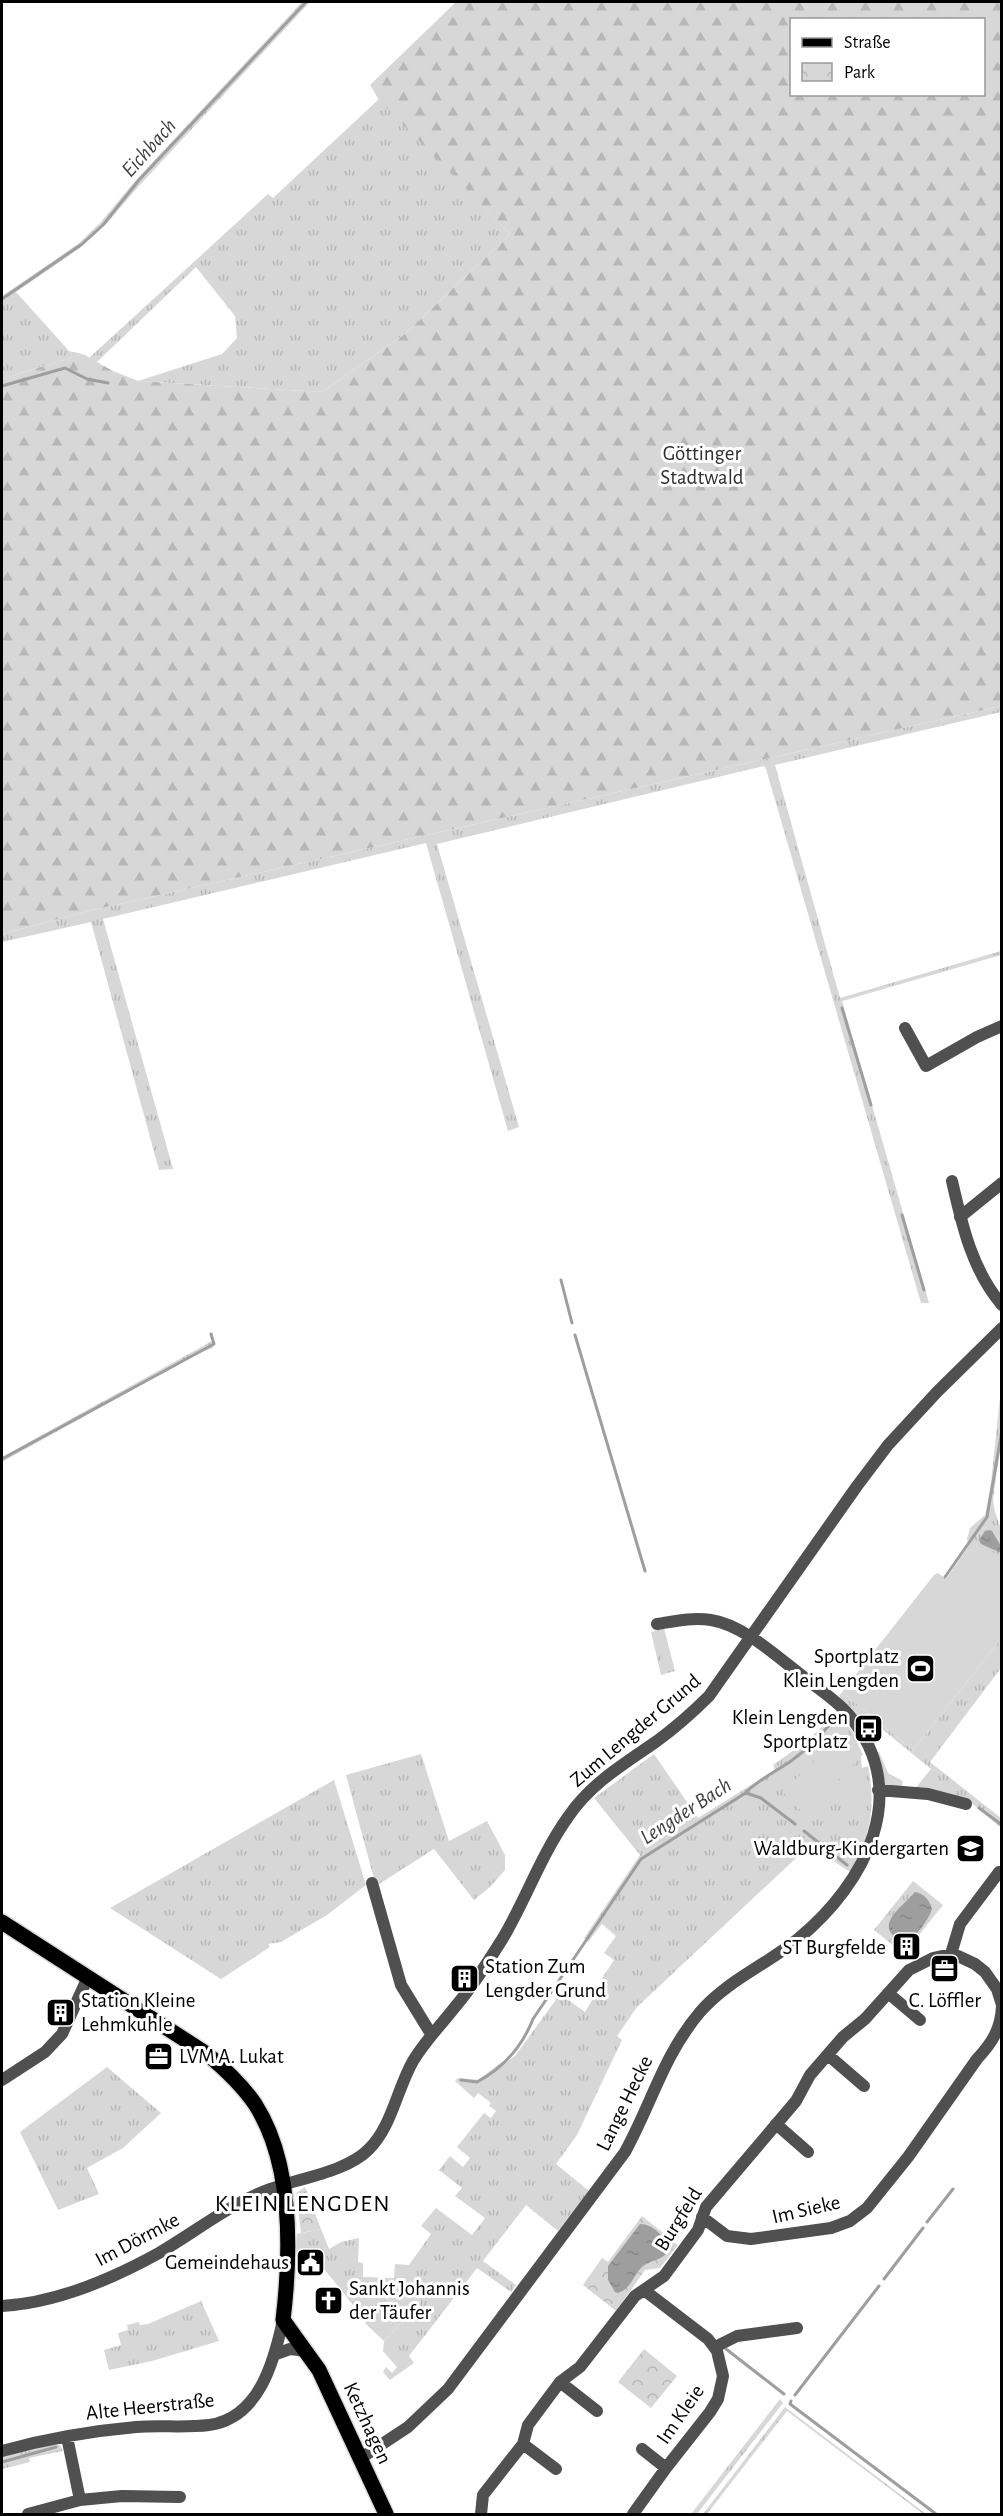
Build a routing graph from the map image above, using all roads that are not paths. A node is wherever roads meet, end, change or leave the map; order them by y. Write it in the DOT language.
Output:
graph roads {
  1 [pos="1002,1026"];
  2 [pos="905,1028"];
  3 [pos="952,1181"];
  4 [pos="1002,1183"];
  5 [pos="960,1217"];
  6 [pos="1002,1305"];
  7 [pos="1002,1328"];
  8 [pos="657,1624"];
  9 [pos="751,1638"];
  10 [pos="878,1790"];
  11 [pos="966,1804"];
  12 [pos="999,1872"];
  13 [pos="372,1883"];
  14 [pos="2,1922"];
  15 [pos="951,1954"];
  16 [pos="88,1977"];
  17 [pos="888,1993"];
  18 [pos="1001,2002"];
  19 [pos="920,2020"];
  20 [pos="431,2034"];
  21 [pos="828,2055"];
  22 [pos="2,2080"];
  23 [pos="864,2086"];
  24 [pos="776,2124"];
  25 [pos="808,2152"];
  26 [pos="282,2186"];
  27 [pos="702,2217"];
  28 [pos="644,2290"];
  29 [pos="2,2306"];
  30 [pos="283,2320"];
  31 [pos="797,2328"];
  32 [pos="715,2347"];
  33 [pos="307,2351"];
  34 [pos="276,2354"];
  35 [pos="560,2382"];
  36 [pos="597,2411"];
  37 [pos="67,2437"];
  38 [pos="523,2444"];
  39 [pos="642,2449"];
  40 [pos="2,2451"];
  41 [pos="361,2458"];
  42 [pos="666,2468"];
  43 [pos="556,2469"];
  44 [pos="180,2497"];
  45 [pos="80,2500"];
  46 [pos="637,2510"];
  47 [pos="28,2514"];
  48 [pos="386,2514"];
  49 [pos="481,2514"];
  1 -- 2 [label="street"];
  3 -- 5 [label="street"];
  4 -- 5 [label="street"];
  5 -- 6 [label="street"];
  7 -- 9 [label="street, Zum Lengder Grund"];
  8 -- 9 [label="street"];
  9 -- 10 [label="street, Lange Hecke"];
  9 -- 20 [label="street, Zum Lengder Grund"];
  10 -- 11 [label="street"];
  10 -- 41 [label="street, Lange Hecke"];
  12 -- 15 [label="street"];
  13 -- 20 [label="street"];
  14 -- 16 [label="main road, Alte Heerstraße"];
  15 -- 17 [label="street, Burgfeld"];
  15 -- 18 [label="street"];
  16 -- 22 [label="street"];
  16 -- 26 [label="main road, Alte Heerstraße"];
  17 -- 19 [label="street"];
  17 -- 21 [label="street, Burgfeld"];
  18 -- 27 [label="street, Im Sieke"];
  20 -- 26 [label="street, Zum Lengder Grund"];
  21 -- 23 [label="street"];
  21 -- 24 [label="street, Burgfeld"];
  24 -- 25 [label="street"];
  24 -- 27 [label="street, Burgfeld"];
  26 -- 29 [label="street, Im Dörmke"];
  26 -- 30 [label="main road, Alte Heerstraße"];
  27 -- 28 [label="street, Burgfeld"];
  28 -- 32 [label="street"];
  28 -- 35 [label="street, Burgfeld"];
  30 -- 33 [label="main road, Ketzhagen"];
  30 -- 34 [label="street, Alte Heerstraße"];
  31 -- 32 [label="street"];
  32 -- 42 [label="street, Im Kleie"];
  33 -- 34 [label="street"];
  33 -- 41 [label="main road, Ketzhagen"];
  34 -- 37 [label="street, Alte Heerstraße"];
  35 -- 36 [label="street"];
  35 -- 38 [label="street, Burgfeld"];
  37 -- 40 [label="street, Alte Heerstraße"];
  37 -- 45 [label="street"];
  38 -- 43 [label="street"];
  38 -- 49 [label="street, Burgfeld"];
  39 -- 42 [label="street, Im Kleie"];
  41 -- 48 [label="main road, Ketzhagen"];
  42 -- 46 [label="street, Im Kleie"];
  44 -- 45 [label="street"];
  45 -- 47 [label="street"];
}
